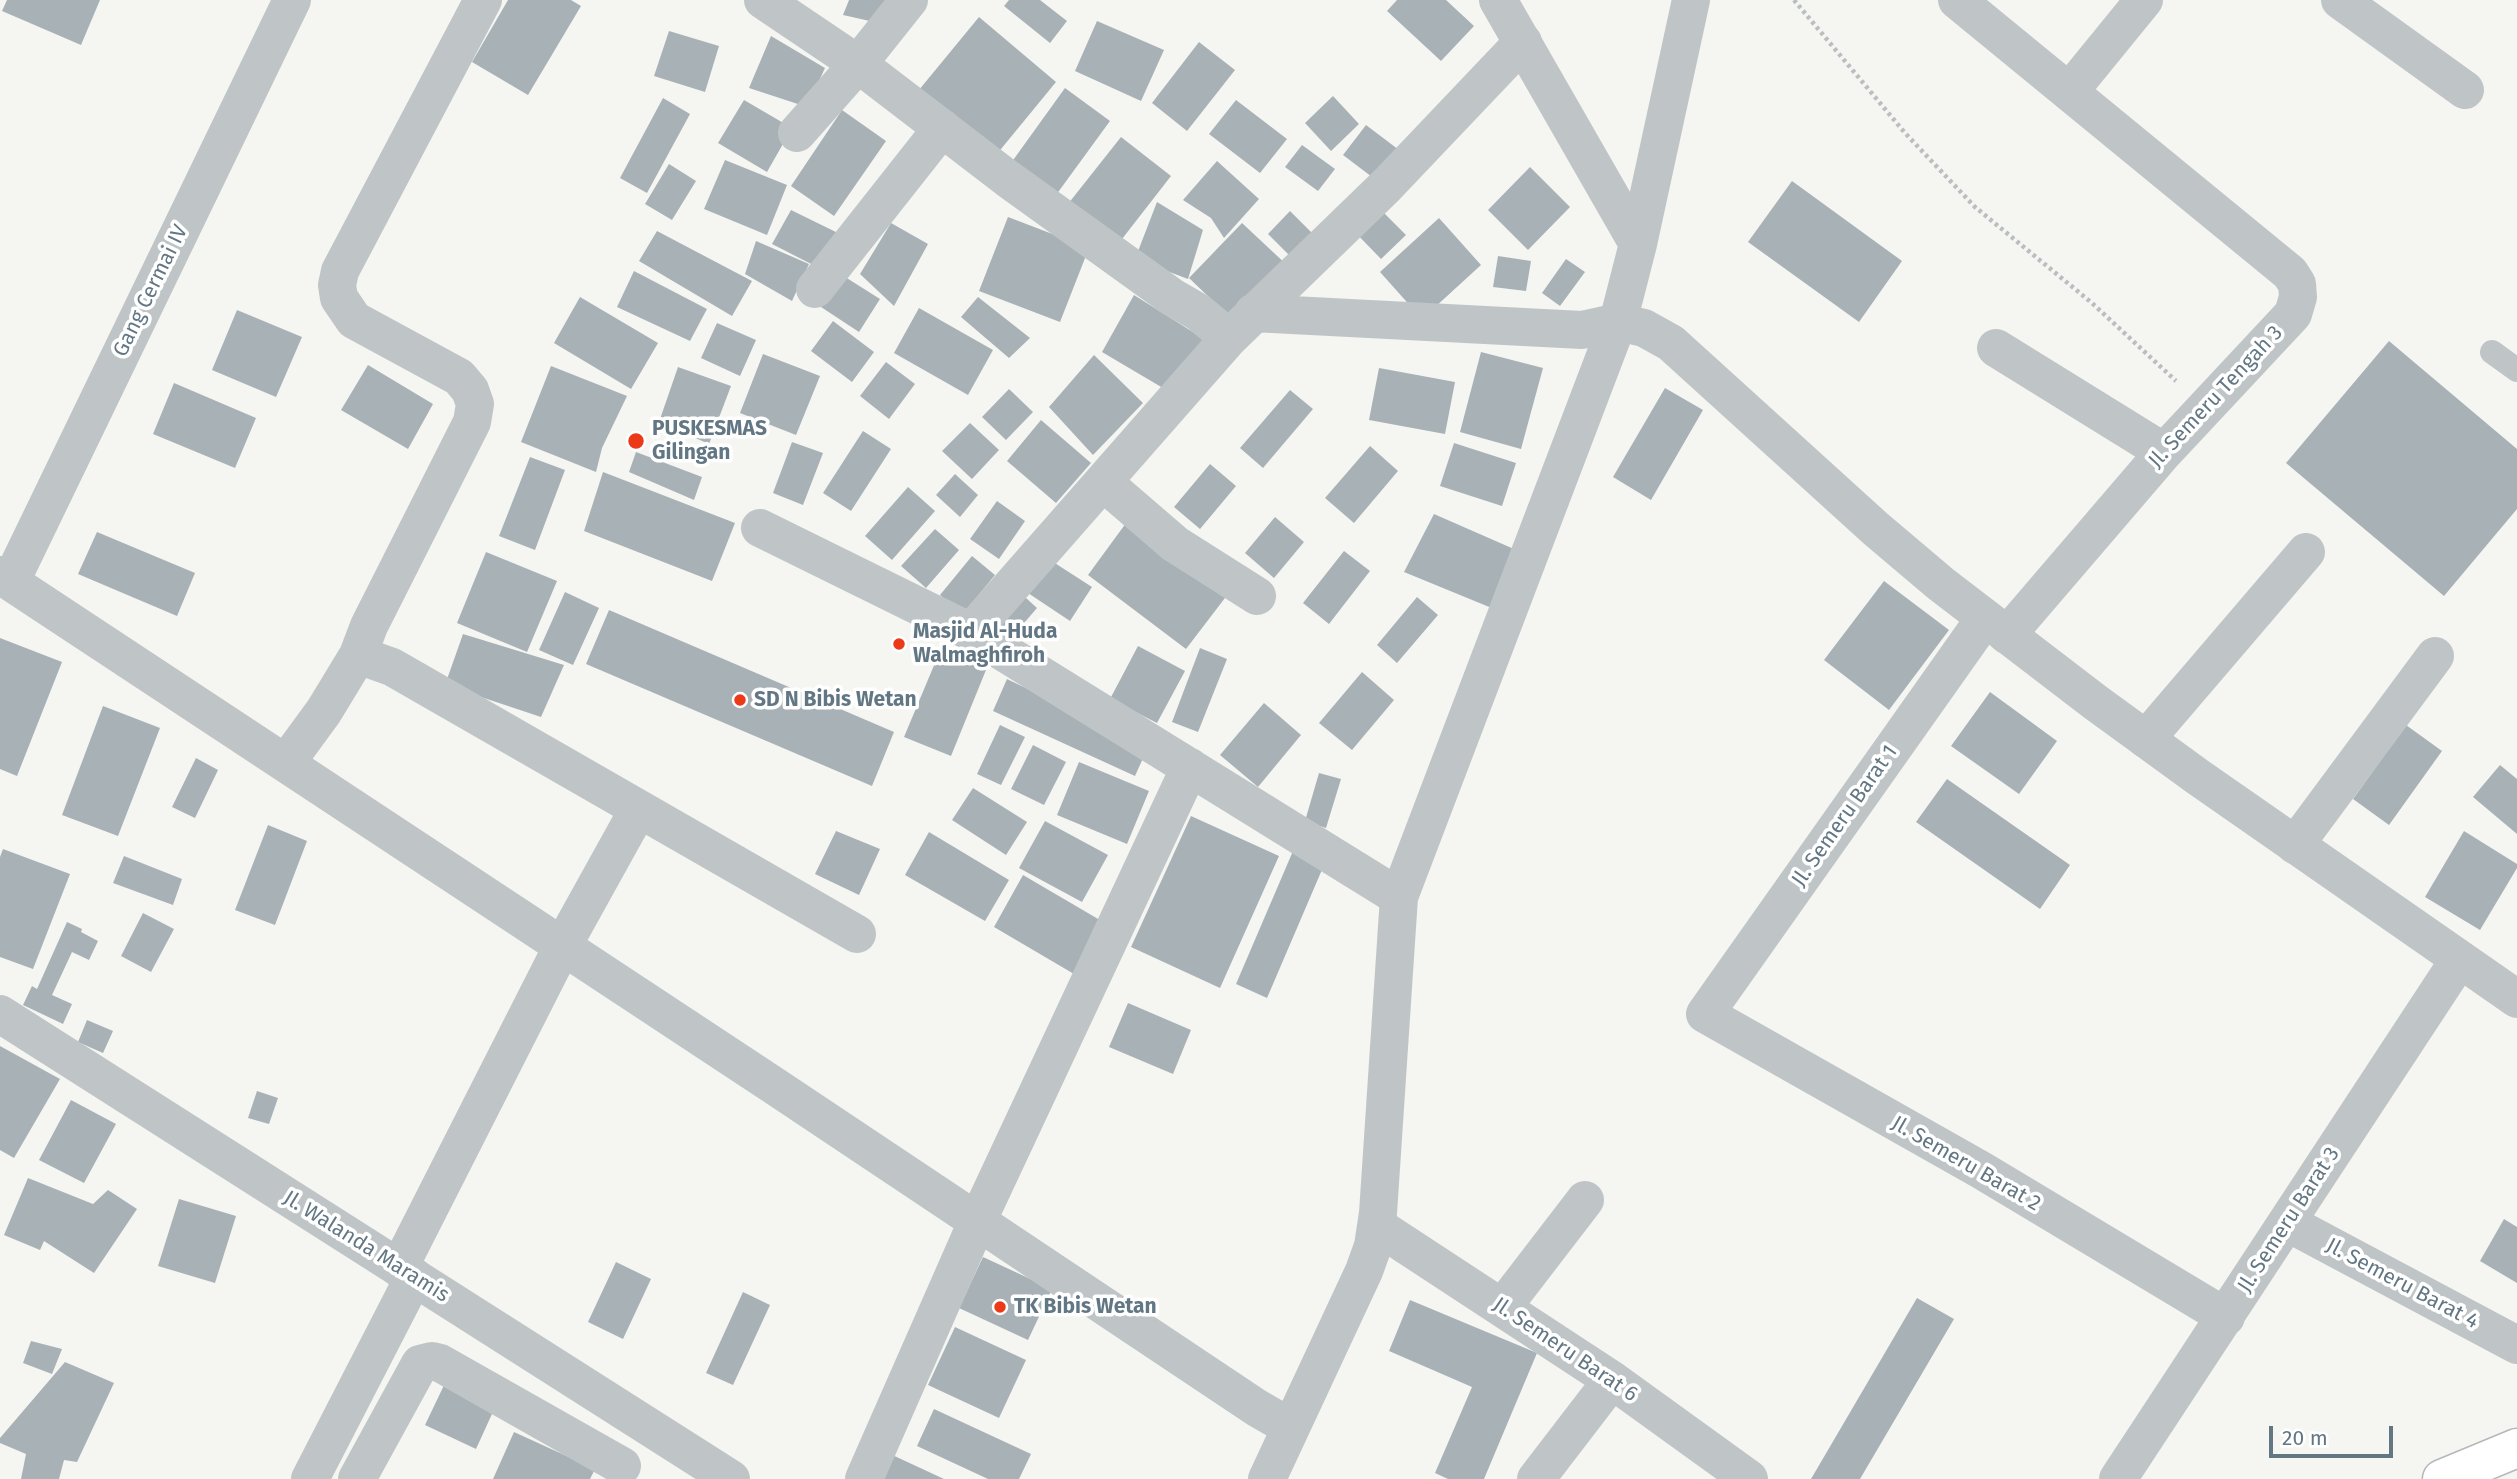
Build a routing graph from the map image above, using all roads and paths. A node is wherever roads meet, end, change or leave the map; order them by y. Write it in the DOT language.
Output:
graph roads {
  1 [pos="292,0"];
  2 [pos="483,0"];
  3 [pos="763,0"];
  4 [pos="909,0"];
  5 [pos="1498,0"];
  6 [pos="1691,0"];
  7 [pos="1794,0"];
  8 [pos="1957,0"];
  9 [pos="2144,0"];
  10 [pos="2340,0"];
  11 [pos="1523,42"];
  12 [pos="858,64"];
  13 [pos="2465,90"];
  14 [pos="2069,92"];
  15 [pos="942,128"];
  16 [pos="797,133"];
  17 [pos="1638,244"];
  18 [pos="816,289"];
  19 [pos="1618,322"];
  20 [pos="1241,326"];
  21 [pos="1996,348"];
  22 [pos="2492,352"];
  23 [pos="2517,370"];
  24 [pos="2206,408"];
  25 [pos="2164,452"];
  26 [pos="1103,482"];
  27 [pos="760,528"];
  28 [pos="2306,552"];
  29 [pos="5,578"];
  30 [pos="1257,596"];
  31 [pos="1996,626"];
  32 [pos="971,632"];
  33 [pos="358,655"];
  34 [pos="2435,656"];
  35 [pos="2146,739"];
  36 [pos="286,763"];
  37 [pos="1190,767"];
  38 [pos="638,810"];
  39 [pos="2295,845"];
  40 [pos="1399,897"];
  41 [pos="857,934"];
  42 [pos="562,947"];
  43 [pos="2459,960"];
  44 [pos="2517,999"];
  45 [pos="0,1014"];
  46 [pos="1705,1014"];
  47 [pos="1585,1200"];
  48 [pos="977,1222"];
  49 [pos="2288,1223"];
  50 [pos="1377,1226"];
  51 [pos="407,1273"];
  52 [pos="1502,1308"];
  53 [pos="2226,1317"];
  54 [pos="2517,1345"];
  55 [pos="1612,1380"];
  56 [pos="646,1425"];
  57 [pos="1290,1427"];
  58 [pos="2517,1448"];
  59 [pos="618,1473"];
  60 [pos="310,1479"];
  61 [pos="357,1479"];
  62 [pos="732,1479"];
  63 [pos="863,1479"];
  64 [pos="1267,1479"];
  65 [pos="1536,1479"];
  66 [pos="1749,1479"];
  67 [pos="2118,1479"];
  68 [pos="2442,1479"];
  1 -- 29 [label="street, Gang Cermai IV"];
  2 -- 33 [label="street"];
  3 -- 12 [label="street"];
  4 -- 12 [label="street"];
  5 -- 11 [label="street"];
  6 -- 17 [label="street"];
  7 -- 24 [label="path"];
  8 -- 14 [label="street"];
  9 -- 14 [label="street"];
  10 -- 13 [label="street"];
  11 -- 17 [label="street"];
  11 -- 20 [label="street"];
  12 -- 15 [label="street"];
  12 -- 16 [label="street"];
  14 -- 24 [label="street, Jl. Semeru Tengah 3"];
  15 -- 18 [label="street"];
  15 -- 20 [label="street"];
  17 -- 19 [label="street"];
  19 -- 20 [label="street"];
  19 -- 31 [label="street"];
  19 -- 40 [label="street"];
  20 -- 26 [label="street"];
  21 -- 25 [label="street"];
  22 -- 23 [label="lane"];
  24 -- 25 [label="street, Jl. Semeru Tengah 3"];
  25 -- 31 [label="street, Jl. Semeru Tengah 3"];
  26 -- 30 [label="street"];
  26 -- 32 [label="street"];
  27 -- 32 [label="street"];
  28 -- 35 [label="street"];
  29 -- 36 [label="street"];
  31 -- 35 [label="street"];
  31 -- 46 [label="street, Jl. Semeru Barat 1"];
  32 -- 37 [label="street"];
  33 -- 36 [label="street"];
  33 -- 38 [label="street"];
  34 -- 39 [label="street"];
  35 -- 39 [label="street"];
  36 -- 42 [label="street"];
  37 -- 40 [label="street"];
  37 -- 48 [label="street"];
  38 -- 41 [label="street"];
  38 -- 42 [label="street"];
  39 -- 43 [label="street"];
  40 -- 50 [label="street"];
  42 -- 48 [label="street"];
  42 -- 51 [label="street"];
  43 -- 44 [label="street"];
  43 -- 49 [label="street, Jl. Semeru Barat 3"];
  45 -- 51 [label="street, Jl. Walanda Maramis"];
  46 -- 53 [label="street, Jl. Semeru Barat 2"];
  47 -- 52 [label="street"];
  48 -- 57 [label="street"];
  48 -- 63 [label="street"];
  49 -- 53 [label="street, Jl. Semeru Barat 3"];
  49 -- 54 [label="street, Jl. Semeru Barat 4"];
  50 -- 52 [label="street, Jl. Semeru Barat 6"];
  50 -- 57 [label="street"];
  51 -- 56 [label="street, Jl. Walanda Maramis"];
  51 -- 60 [label="street"];
  52 -- 55 [label="street, Jl. Semeru Barat 6"];
  53 -- 67 [label="street, Jl. Semeru Barat 3"];
  55 -- 65 [label="street"];
  55 -- 66 [label="street, Jl. Semeru Barat 6"];
  56 -- 59 [label="street"];
  56 -- 62 [label="street, Jl. Walanda Maramis"];
  57 -- 64 [label="street"];
  58 -- 68 [label="main road"];
  59 -- 61 [label="street"];
}
